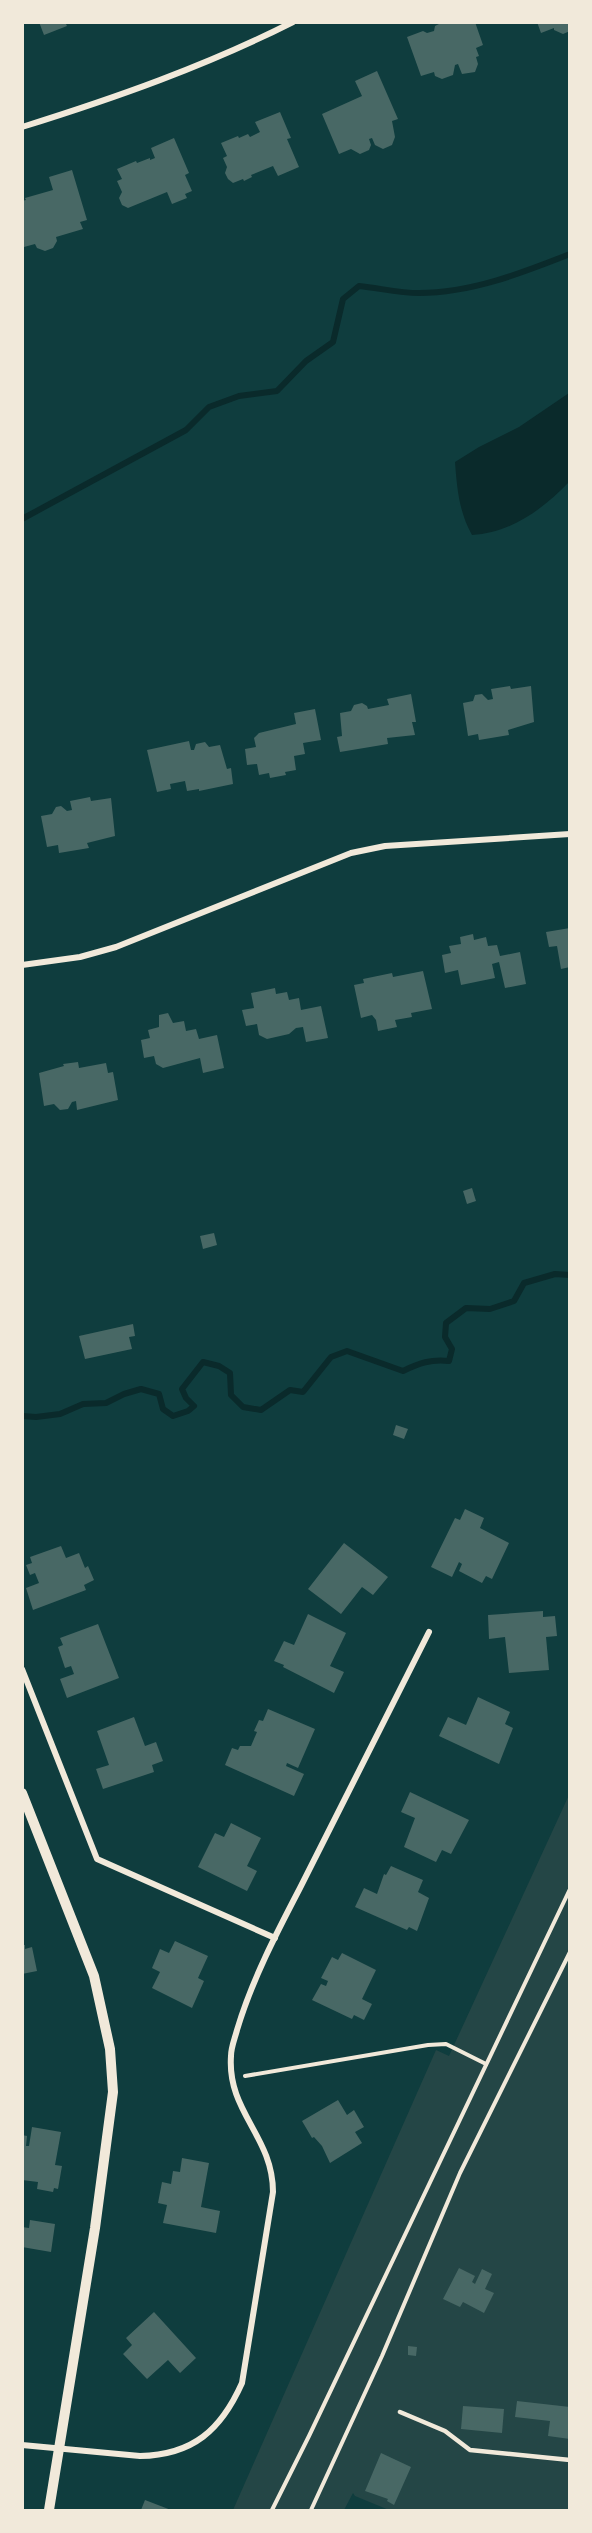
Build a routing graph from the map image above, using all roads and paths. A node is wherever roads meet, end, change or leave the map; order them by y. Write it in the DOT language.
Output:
graph roads {
  1 [pos="293,22"];
  2 [pos="22,127"];
  3 [pos="570,834"];
  4 [pos="22,965"];
  5 [pos="429,1632"];
  6 [pos="22,1669"];
  7 [pos="22,1793"];
  8 [pos="570,1890"];
  9 [pos="275,1938"];
  10 [pos="570,1952"];
  11 [pos="486,2064"];
  12 [pos="231,2079"];
  13 [pos="400,2412"];
  14 [pos="22,2445"];
  15 [pos="58,2448"];
  16 [pos="570,2460"];
  17 [pos="49,2511"];
  18 [pos="272,2511"];
  19 [pos="311,2511"];
  1 -- 2 [label="street"];
  3 -- 4 [label="street"];
  5 -- 9 [label="street"];
  6 -- 9 [label="street"];
  7 -- 15 [label="street"];
  8 -- 11 [label="path"];
  9 -- 12 [label="street"];
  10 -- 19 [label="path"];
  11 -- 12 [label="path"];
  11 -- 18 [label="path"];
  12 -- 15 [label="street"];
  13 -- 16 [label="lane"];
  14 -- 15 [label="street"];
  15 -- 17 [label="street"];
}
